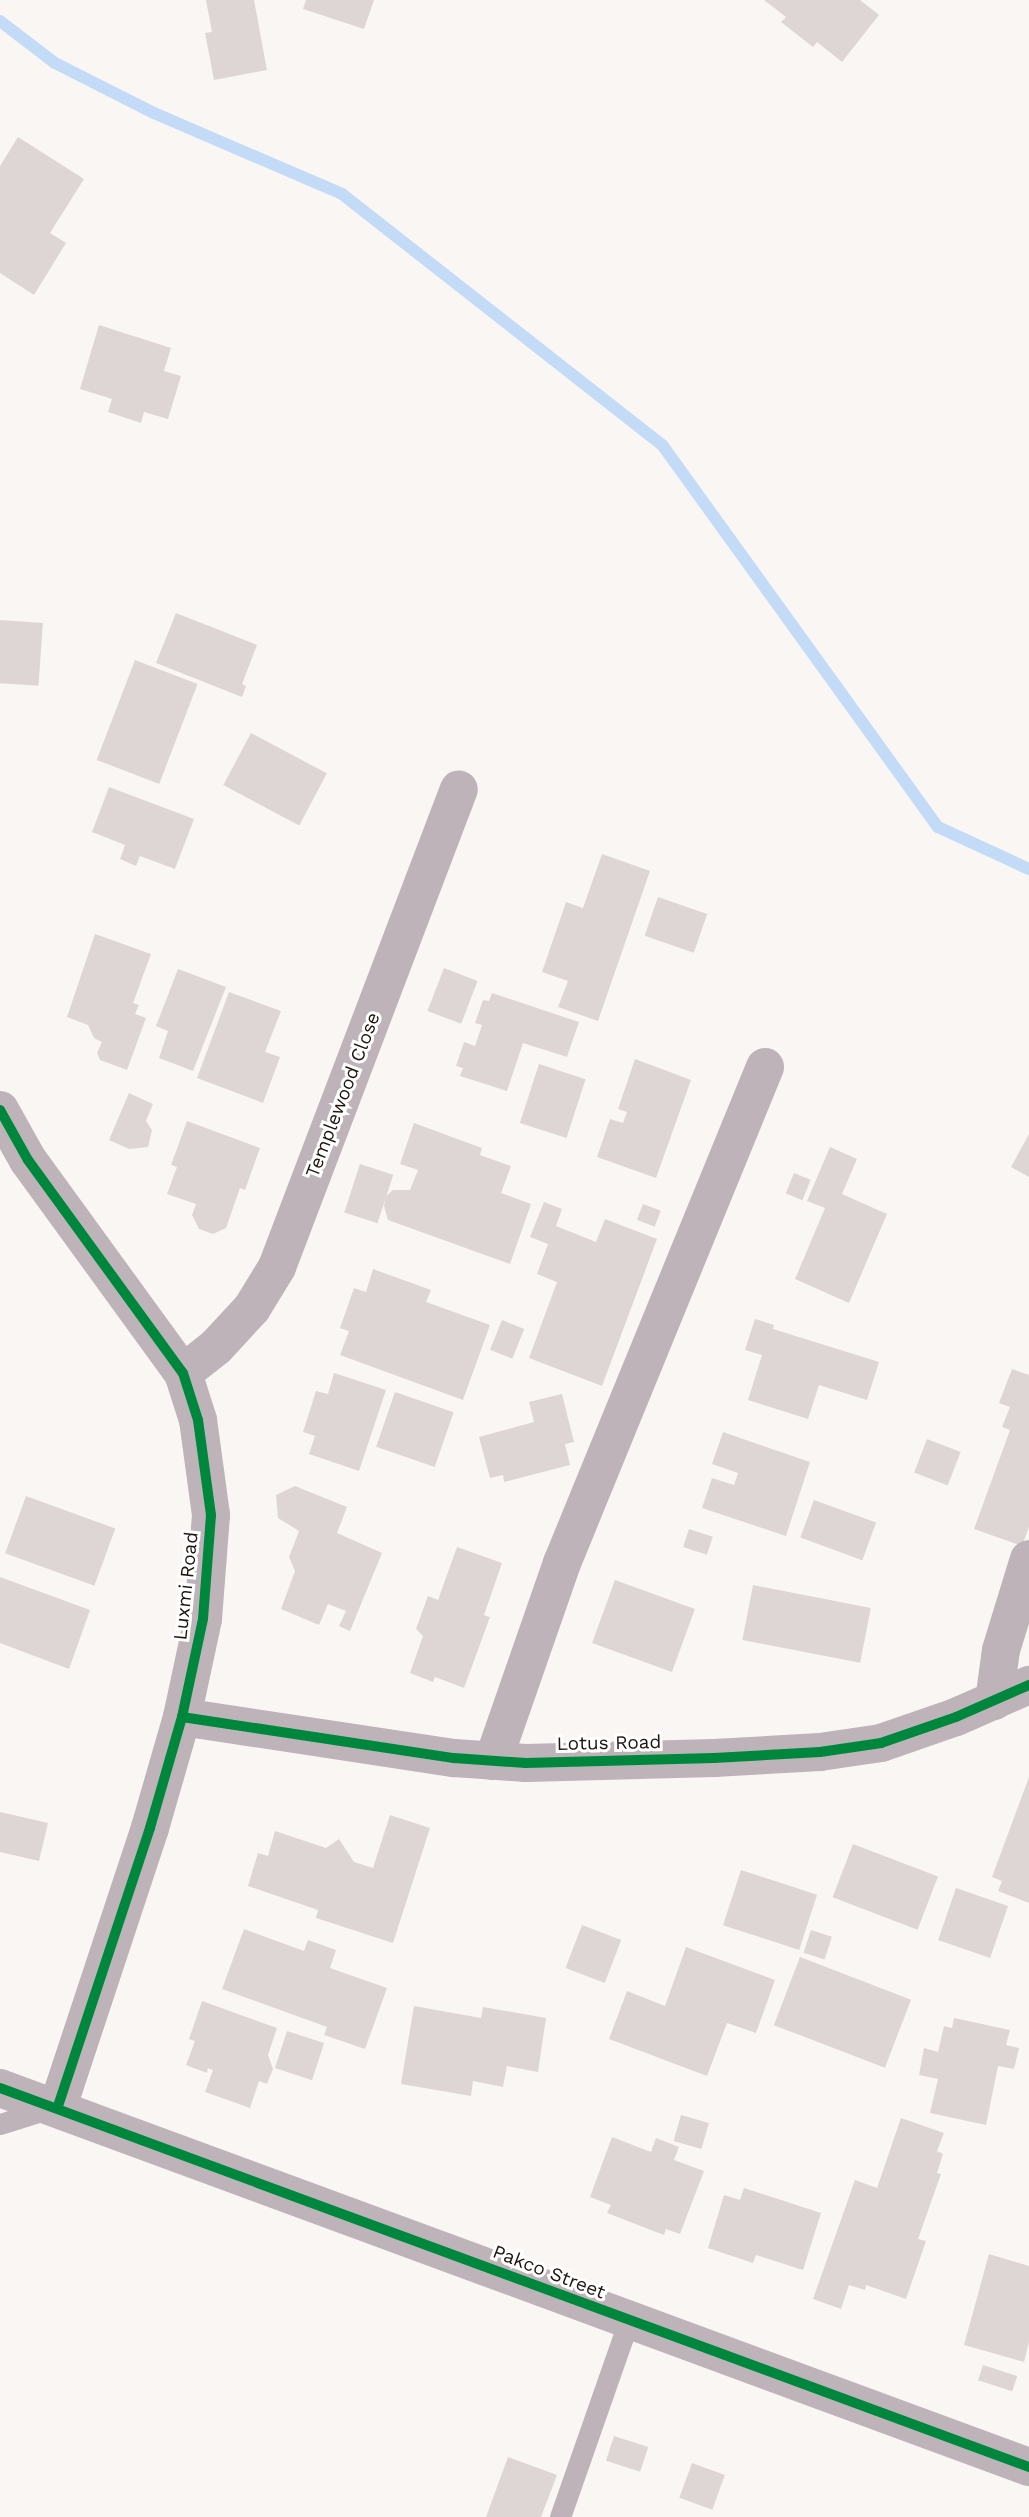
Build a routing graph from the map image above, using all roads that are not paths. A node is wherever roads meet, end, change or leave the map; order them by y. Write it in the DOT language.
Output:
graph roads {
  1 [pos="459,789"];
  2 [pos="765,1068"];
  3 [pos="2,1119"];
  4 [pos="183,1373"];
  5 [pos="1029,1559"];
  6 [pos="1029,1685"];
  7 [pos="994,1701"];
  8 [pos="182,1717"];
  9 [pos="493,1761"];
  10 [pos="0,2088"];
  11 [pos="58,2106"];
  12 [pos="0,2124"];
  13 [pos="629,2320"];
  14 [pos="1029,2467"];
  15 [pos="560,2517"];
  1 -- 4 [label="street, Templewood Close"];
  2 -- 9 [label="street"];
  3 -- 4 [label="street, Luxmi Road"];
  4 -- 8 [label="street, Luxmi Road"];
  5 -- 7 [label="street"];
  6 -- 7 [label="street, Lotus Road"];
  7 -- 9 [label="street, Lotus Road"];
  8 -- 9 [label="street, Lotus Road"];
  8 -- 11 [label="street, Luxmi Road"];
  10 -- 11 [label="street, Pakco Street"];
  11 -- 12 [label="lane"];
  11 -- 13 [label="street, Pakco Street"];
  13 -- 14 [label="street, Pakco Street"];
  13 -- 15 [label="lane"];
}
